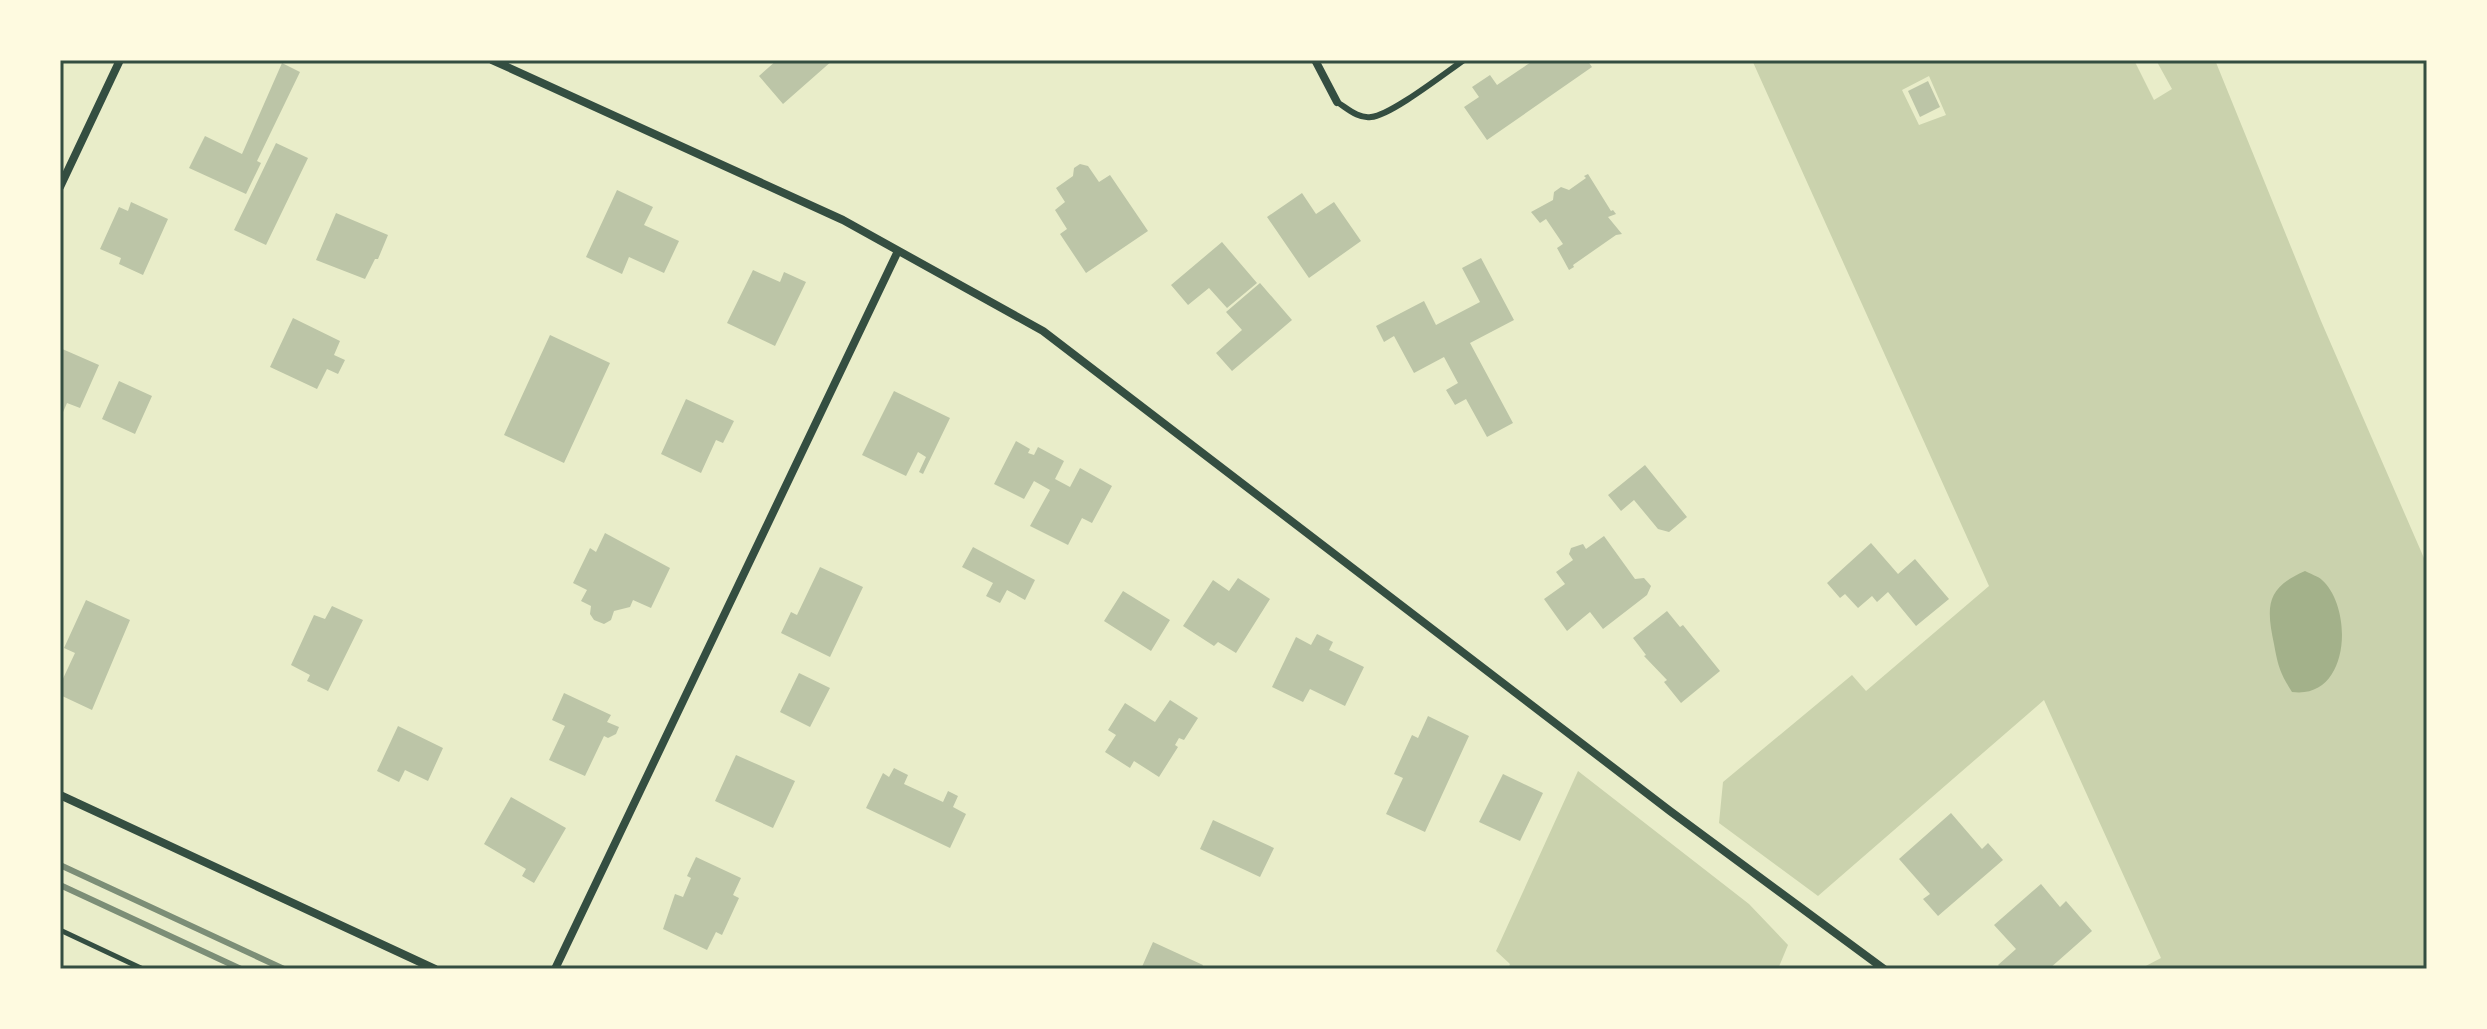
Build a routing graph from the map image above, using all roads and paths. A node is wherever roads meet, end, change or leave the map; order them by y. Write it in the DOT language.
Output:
graph roads {
  1 [pos="120,60"];
  2 [pos="492,60"];
  3 [pos="1315,60"];
  4 [pos="1464,60"];
  5 [pos="1337,102"];
  6 [pos="60,187"];
  7 [pos="898,251"];
  8 [pos="60,795"];
  9 [pos="60,930"];
  10 [pos="143,969"];
  11 [pos="435,969"];
  12 [pos="555,969"];
  13 [pos="1884,969"];
  1 -- 6 [label="street"];
  2 -- 7 [label="street"];
  3 -- 5 [label="street"];
  4 -- 5 [label="lane"];
  7 -- 12 [label="street"];
  7 -- 13 [label="street"];
  8 -- 11 [label="street"];
  9 -- 10 [label="path"];
}
